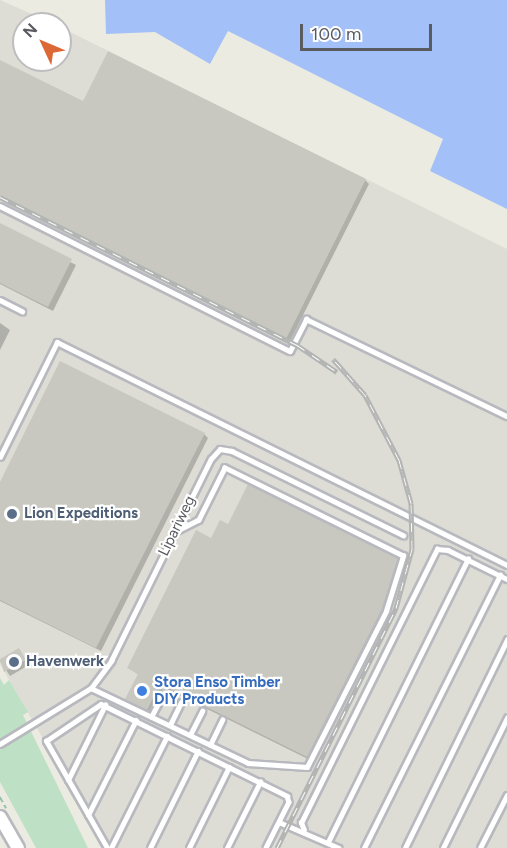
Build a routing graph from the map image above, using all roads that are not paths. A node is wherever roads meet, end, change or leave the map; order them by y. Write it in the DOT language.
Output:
graph roads {
  1 [pos="0,206"];
  2 [pos="0,300"];
  3 [pos="22,311"];
  4 [pos="507,416"];
  5 [pos="0,457"];
  6 [pos="174,533"];
  7 [pos="403,535"];
  8 [pos="468,559"];
  9 [pos="507,565"];
  10 [pos="500,575"];
  11 [pos="507,579"];
  12 [pos="507,640"];
  13 [pos="91,688"];
  14 [pos="163,694"];
  15 [pos="181,702"];
  16 [pos="105,705"];
  17 [pos="202,711"];
  18 [pos="152,717"];
  19 [pos="507,718"];
  20 [pos="136,720"];
  21 [pos="222,720"];
  22 [pos="170,725"];
  23 [pos="190,735"];
  24 [pos="167,736"];
  25 [pos="0,744"];
  26 [pos="210,745"];
  27 [pos="198,751"];
  28 [pos="229,767"];
  29 [pos="68,780"];
  30 [pos="260,782"];
  31 [pos="507,795"];
  32 [pos="88,815"];
  33 [pos="0,817"];
  34 [pos="279,822"];
  35 [pos="304,830"];
  36 [pos="328,842"];
  37 [pos="336,847"];
  38 [pos="18,848"];
  39 [pos="109,848"];
  40 [pos="150,848"];
  41 [pos="189,848"];
  42 [pos="227,848"];
  43 [pos="266,848"];
  44 [pos="364,848"];
  45 [pos="405,848"];
  46 [pos="443,848"];
  47 [pos="480,848"];
  1 -- 4 [label="lane"];
  2 -- 3 [label="lane"];
  5 -- 9 [label="lane"];
  6 -- 7 [label="lane, Lipariweg"];
  6 -- 13 [label="lane, Lipariweg"];
  6 -- 26 [label="lane"];
  8 -- 10 [label="lane"];
  8 -- 35 [label="lane"];
  8 -- 36 [label="lane"];
  10 -- 11 [label="lane"];
  10 -- 44 [label="lane"];
  12 -- 45 [label="lane"];
  13 -- 18 [label="lane"];
  13 -- 25 [label="lane, Lipariweg"];
  14 -- 18 [label="lane"];
  15 -- 22 [label="lane"];
  16 -- 20 [label="lane"];
  16 -- 29 [label="lane"];
  16 -- 29 [label="lane"];
  17 -- 23 [label="lane"];
  18 -- 22 [label="lane"];
  19 -- 46 [label="lane"];
  20 -- 24 [label="lane"];
  20 -- 32 [label="lane"];
  21 -- 26 [label="lane"];
  22 -- 23 [label="lane"];
  23 -- 26 [label="lane"];
  24 -- 27 [label="lane"];
  24 -- 39 [label="lane"];
  27 -- 28 [label="lane"];
  27 -- 40 [label="lane"];
  28 -- 30 [label="lane"];
  28 -- 41 [label="lane"];
  29 -- 32 [label="lane"];
  30 -- 34 [label="lane"];
  30 -- 42 [label="lane"];
  31 -- 47 [label="lane"];
  32 -- 39 [label="lane"];
  33 -- 38 [label="street"];
  34 -- 35 [label="lane"];
  34 -- 43 [label="lane"];
  35 -- 36 [label="lane"];
  36 -- 37 [label="lane"];
}
